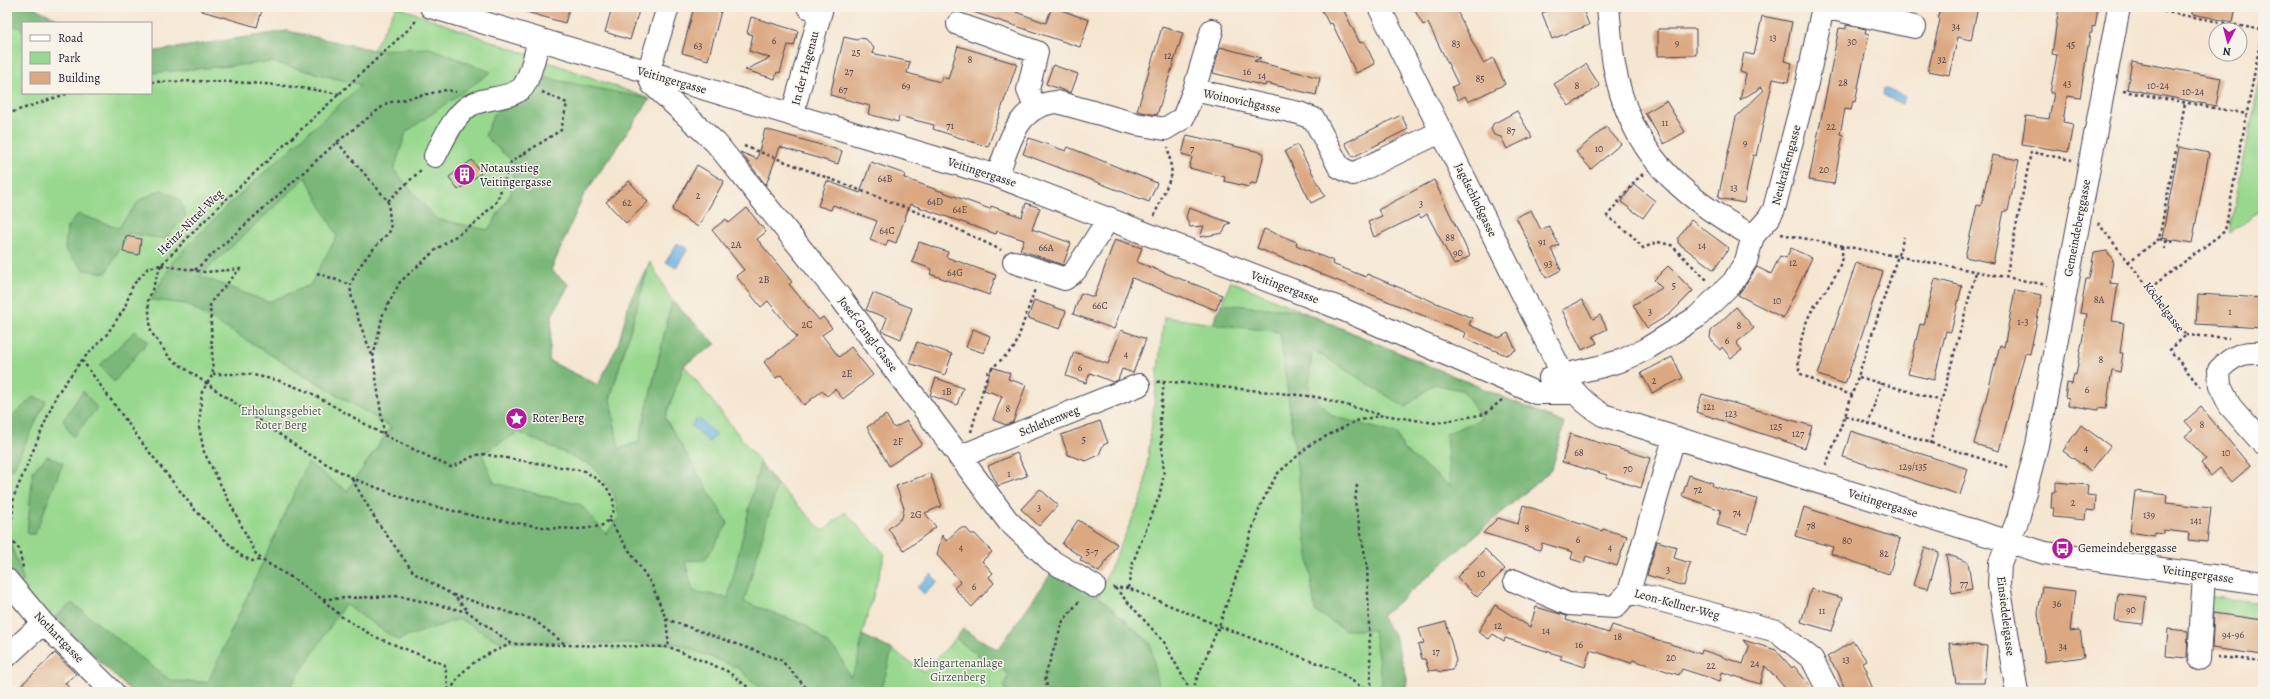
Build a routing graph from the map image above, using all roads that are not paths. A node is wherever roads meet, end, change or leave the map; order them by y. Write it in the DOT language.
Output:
graph roads {
  1 [pos="668,7"];
  2 [pos="808,7"];
  3 [pos="1379,7"];
  4 [pos="1608,7"];
  5 [pos="1823,7"];
  6 [pos="2119,7"];
  7 [pos="434,10"];
  8 [pos="958,24"];
  9 [pos="1915,27"];
  10 [pos="1212,30"];
  11 [pos="539,40"];
  12 [pos="648,73"];
  13 [pos="1194,90"];
  14 [pos="1036,107"];
  15 [pos="792,115"];
  16 [pos="1442,131"];
  17 [pos="435,156"];
  18 [pos="997,176"];
  19 [pos="1109,218"];
  20 [pos="1756,232"];
  21 [pos="1014,262"];
  22 [pos="2263,353"];
  23 [pos="1562,375"];
  24 [pos="1139,386"];
  25 [pos="1513,390"];
  26 [pos="1574,393"];
  27 [pos="1674,438"];
  28 [pos="2263,444"];
  29 [pos="965,455"];
  30 [pos="2008,541"];
  31 [pos="2204,575"];
  32 [pos="7,580"];
  33 [pos="1515,581"];
  34 [pos="2263,583"];
  35 [pos="1104,587"];
  36 [pos="1629,592"];
  37 [pos="43,623"];
  38 [pos="7,656"];
  39 [pos="2199,657"];
  40 [pos="113,692"];
  41 [pos="1829,692"];
  42 [pos="2017,692"];
  1 -- 12 [label="street"];
  2 -- 15 [label="street, In der Hagenau"];
  3 -- 16 [label="street, Jagdschloßgasse"];
  4 -- 20 [label="street"];
  5 -- 9 [label="street"];
  5 -- 20 [label="street, Neukräftengasse"];
  6 -- 30 [label="street, Gemeindeberggasse"];
  7 -- 11 [label="street, Veitingergasse"];
  8 -- 14 [label="street"];
  10 -- 13 [label="street"];
  11 -- 12 [label="street, Veitingergasse"];
  11 -- 17 [label="street"];
  12 -- 15 [label="street, Veitingergasse"];
  12 -- 29 [label="street, Josef-Gangl-Gasse"];
  13 -- 14 [label="street, Woinovichgasse"];
  13 -- 16 [label="street, Woinovichgasse"];
  14 -- 18 [label="street"];
  15 -- 18 [label="street, Veitingergasse"];
  16 -- 23 [label="street, Jagdschloßgasse"];
  18 -- 19 [label="street, Veitingergasse"];
  19 -- 21 [label="street"];
  19 -- 25 [label="street, Veitingergasse"];
  20 -- 23 [label="street, Neukräftengasse"];
  22 -- 28 [label="street"];
  23 -- 25 [label="street"];
  23 -- 26 [label="street, Jagdschloßgasse"];
  24 -- 29 [label="street, Schlehenweg"];
  25 -- 26 [label="street, Veitingergasse"];
  26 -- 27 [label="street, Veitingergasse"];
  27 -- 30 [label="street, Veitingergasse"];
  27 -- 36 [label="street, Leon-Kellner-Weg"];
  29 -- 35 [label="street, Josef-Gangl-Gasse"];
  30 -- 31 [label="street, Veitingergasse"];
  30 -- 42 [label="street, Einsiedeleigasse"];
  31 -- 34 [label="street, Veitingergasse"];
  31 -- 39 [label="street"];
  32 -- 37 [label="street, Nothartgasse"];
  33 -- 36 [label="street"];
  36 -- 41 [label="street, Leon-Kellner-Weg"];
  37 -- 38 [label="street"];
  37 -- 40 [label="street, Nothartgasse"];
}
